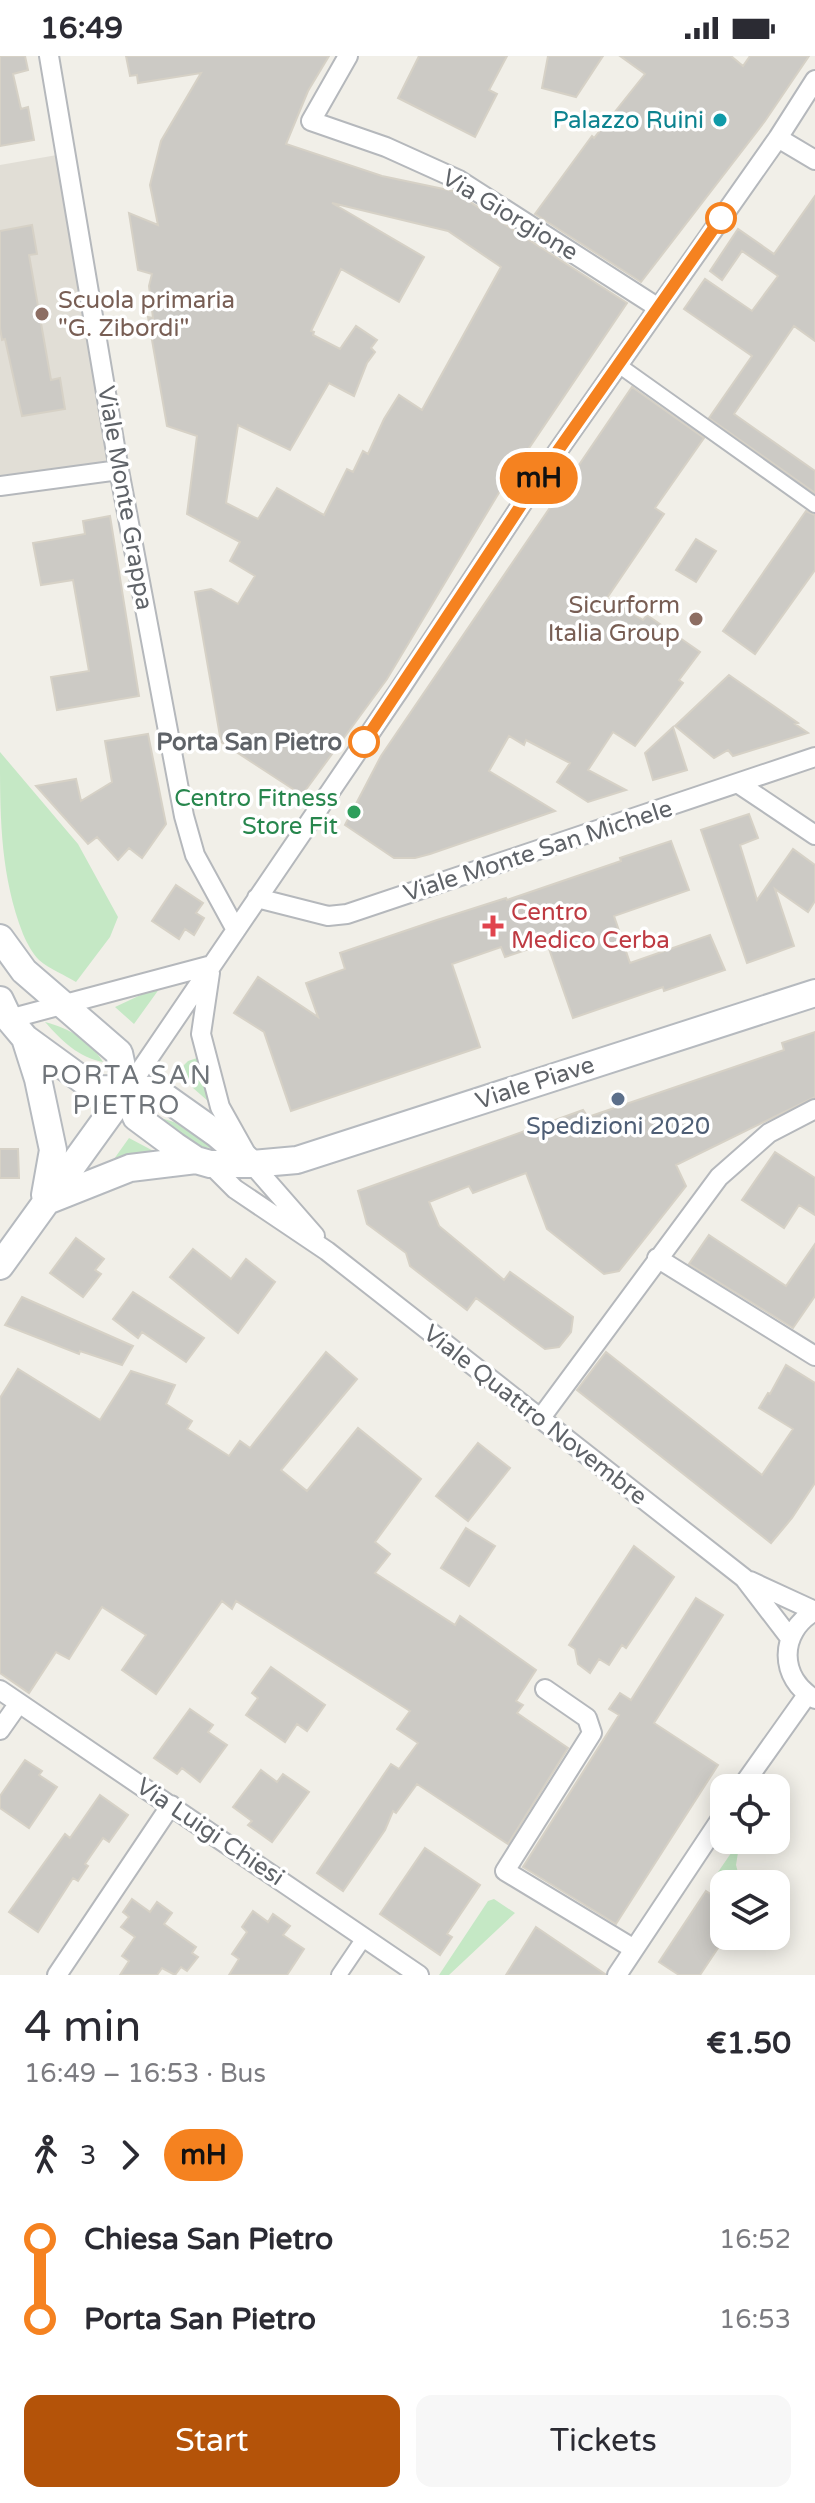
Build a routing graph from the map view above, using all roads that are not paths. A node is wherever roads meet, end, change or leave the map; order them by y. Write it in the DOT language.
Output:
graph roads {
  1 [pos="49,56"];
  2 [pos="348,56"];
  3 [pos="815,80"];
  4 [pos="778,138"];
  5 [pos="815,160"];
  6 [pos="657,307"];
  7 [pos="617,364"];
  8 [pos="119,470"];
  9 [pos="0,486"];
  10 [pos="815,505"];
  11 [pos="815,757"];
  12 [pos="739,784"];
  13 [pos="815,835"];
  14 [pos="257,898"];
  15 [pos="236,930"];
  16 [pos="0,938"];
  17 [pos="212,965"];
  18 [pos="815,993"];
  19 [pos="61,1003"];
  20 [pos="11,1019"];
  21 [pos="127,1090"];
  22 [pos="815,1109"];
  23 [pos="203,1162"];
  24 [pos="252,1164"];
  25 [pos="44,1202"];
  26 [pos="327,1251"];
  27 [pos="657,1258"];
  28 [pos="0,1266"];
  29 [pos="815,1356"];
  30 [pos="540,1419"];
  31 [pos="744,1578"];
  32 [pos="815,1611"];
  33 [pos="790,1638"];
  34 [pos="545,1689"];
  35 [pos="0,1690"];
  36 [pos="811,1697"];
  37 [pos="19,1703"];
  38 [pos="0,1730"];
  39 [pos="751,1774"];
  40 [pos="171,1805"];
  41 [pos="710,1835"];
  42 [pos="364,1938"];
  43 [pos="634,1949"];
  44 [pos="56,1975"];
  45 [pos="339,1975"];
  46 [pos="419,1975"];
  47 [pos="617,1975"];
  1 -- 8 [label="street, Viale Monte Grappa"];
  2 -- 6 [label="street, Via Giorgione"];
  3 -- 4 [label="street"];
  4 -- 5 [label="street"];
  4 -- 6 [label="street"];
  6 -- 7 [label="street"];
  7 -- 10 [label="street"];
  7 -- 14 [label="street"];
  8 -- 9 [label="street"];
  8 -- 15 [label="street, Viale Monte Grappa"];
  11 -- 12 [label="street, Viale Monte San Michele"];
  12 -- 13 [label="street"];
  12 -- 14 [label="street, Viale Monte San Michele"];
  14 -- 15 [label="street"];
  15 -- 17 [label="street"];
  16 -- 19 [label="main road"];
  17 -- 19 [label="street"];
  17 -- 21 [label="street"];
  17 -- 24 [label="street, Viale Quattro Novembre"];
  18 -- 24 [label="main road, Viale Piave"];
  19 -- 20 [label="street"];
  19 -- 21 [label="main road"];
  20 -- 21 [label="main road"];
  20 -- 25 [label="main road"];
  21 -- 23 [label="main road"];
  21 -- 24 [label="main road"];
  21 -- 25 [label="main road"];
  22 -- 27 [label="street"];
  23 -- 24 [label="main road, Viale Piave"];
  23 -- 25 [label="main road, Viale Piave"];
  23 -- 26 [label="street, Viale Quattro Novembre"];
  24 -- 26 [label="street, Viale Quattro Novembre"];
  25 -- 28 [label="main road"];
  26 -- 30 [label="street, Viale Quattro Novembre"];
  27 -- 29 [label="street"];
  27 -- 30 [label="street"];
  30 -- 31 [label="street, Viale Quattro Novembre"];
  31 -- 32 [label="street"];
  31 -- 33 [label="street"];
  32 -- 33 [label="street"];
  33 -- 36 [label="street"];
  34 -- 43 [label="street"];
  35 -- 37 [label="street, Via Luigi Chiesi"];
  36 -- 39 [label="street"];
  37 -- 38 [label="street"];
  37 -- 40 [label="street, Via Luigi Chiesi"];
  40 -- 42 [label="street, Via Luigi Chiesi"];
  40 -- 44 [label="street"];
  41 -- 43 [label="street"];
  42 -- 45 [label="street"];
  42 -- 46 [label="street, Via Luigi Chiesi"];
  43 -- 47 [label="street"];
}
